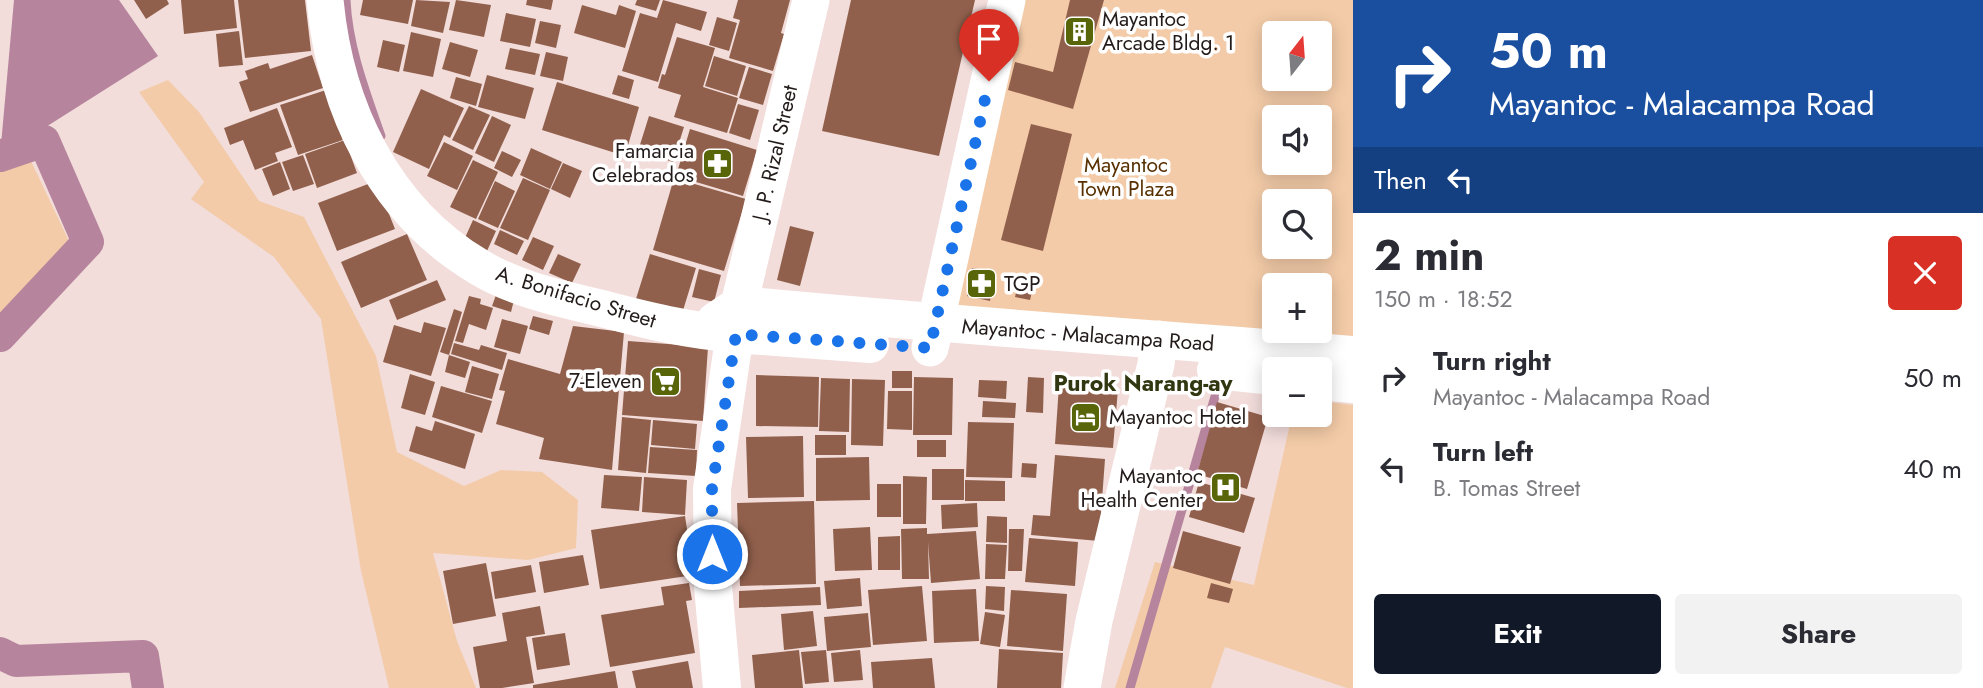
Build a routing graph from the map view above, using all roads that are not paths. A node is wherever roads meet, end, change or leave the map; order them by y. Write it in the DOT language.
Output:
graph roads {
  1 [pos="325,0"];
  2 [pos="811,0"];
  3 [pos="1007,0"];
  4 [pos="725,324"];
  5 [pos="932,336"];
  6 [pos="1158,351"];
  7 [pos="1353,355"];
  8 [pos="1262,373"];
  9 [pos="1332,381"];
  10 [pos="1353,384"];
  11 [pos="722,688"];
  12 [pos="1082,688"];
  1 -- 4 [label="street, A. Bonifacio Street"];
  2 -- 4 [label="street, J. P. Rizal Street"];
  3 -- 5 [label="street"];
  4 -- 5 [label="main road, Mayantoc - Malacampa Road"];
  4 -- 11 [label="main road"];
  5 -- 6 [label="main road, Mayantoc - Malacampa Road"];
  6 -- 7 [label="main road, Mayantoc - Malacampa Road"];
  6 -- 8 [label="main road, Mayantoc - Malacampa Road"];
  6 -- 12 [label="street"];
  9 -- 10 [label="main road"];
}
